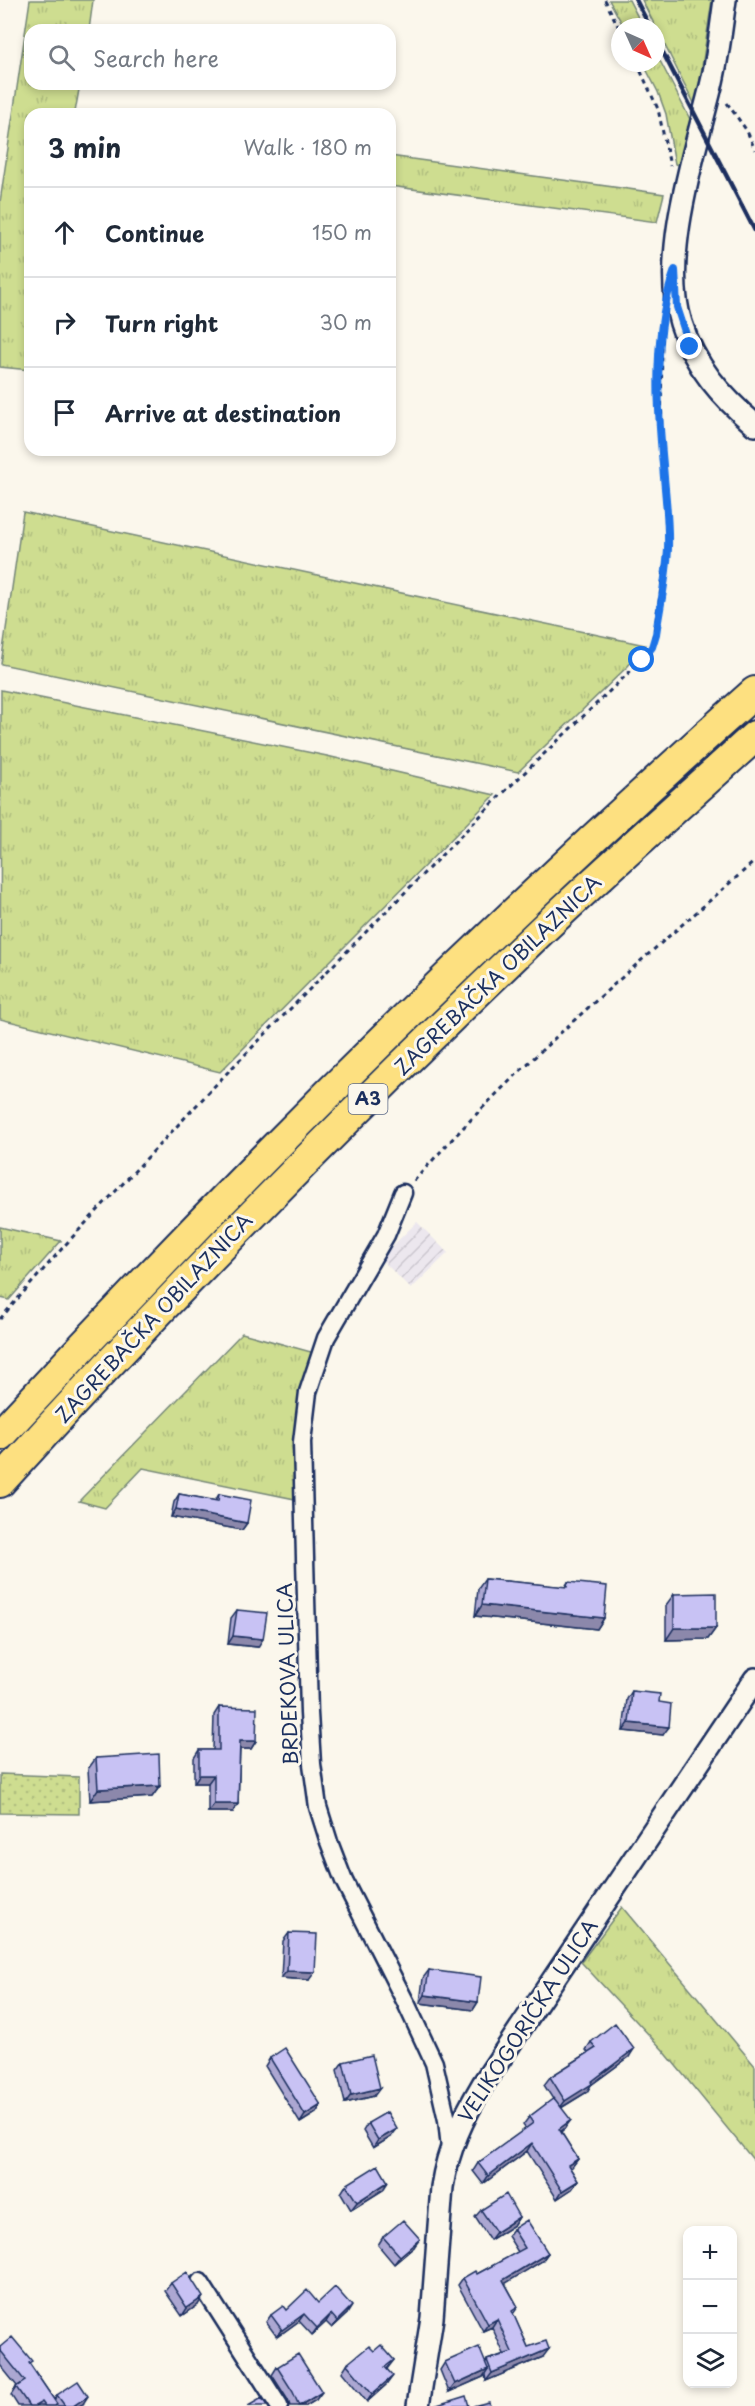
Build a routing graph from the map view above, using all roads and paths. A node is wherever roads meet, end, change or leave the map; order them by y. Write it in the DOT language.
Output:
graph roads {
  1 [pos="604,0"];
  2 [pos="725,0"];
  3 [pos="614,18"];
  4 [pos="641,72"];
  5 [pos="712,82"];
  6 [pos="755,150"];
  7 [pos="686,184"];
  8 [pos="663,318"];
  9 [pos="755,425"];
  10 [pos="755,692"];
  11 [pos="755,736"];
  12 [pos="755,861"];
  13 [pos="403,1193"];
  14 [pos="0,1319"];
  15 [pos="0,1435"];
  16 [pos="0,1482"];
  17 [pos="755,1679"];
  18 [pos="450,2148"];
  19 [pos="200,2282"];
  20 [pos="279,2406"];
  21 [pos="418,2406"];
  1 -- 3 [label="path"];
  2 -- 5 [label="street"];
  4 -- 7 [label="path"];
  5 -- 6 [label="path"];
  5 -- 7 [label="street"];
  7 -- 9 [label="street"];
  8 -- 14 [label="path"];
  10 -- 15 [label="highway, ZAGREBAČKA OBILAZNICA / A3"];
  11 -- 16 [label="highway, ZAGREBAČKA OBILAZNICA / A3"];
  12 -- 13 [label="path"];
  13 -- 18 [label="street, BRDEKOVA ULICA"];
  17 -- 18 [label="street, VELIKOGORIČKA ULICA"];
  18 -- 21 [label="street, VELIKOGORIČKA ULICA"];
  19 -- 20 [label="street"];
}
